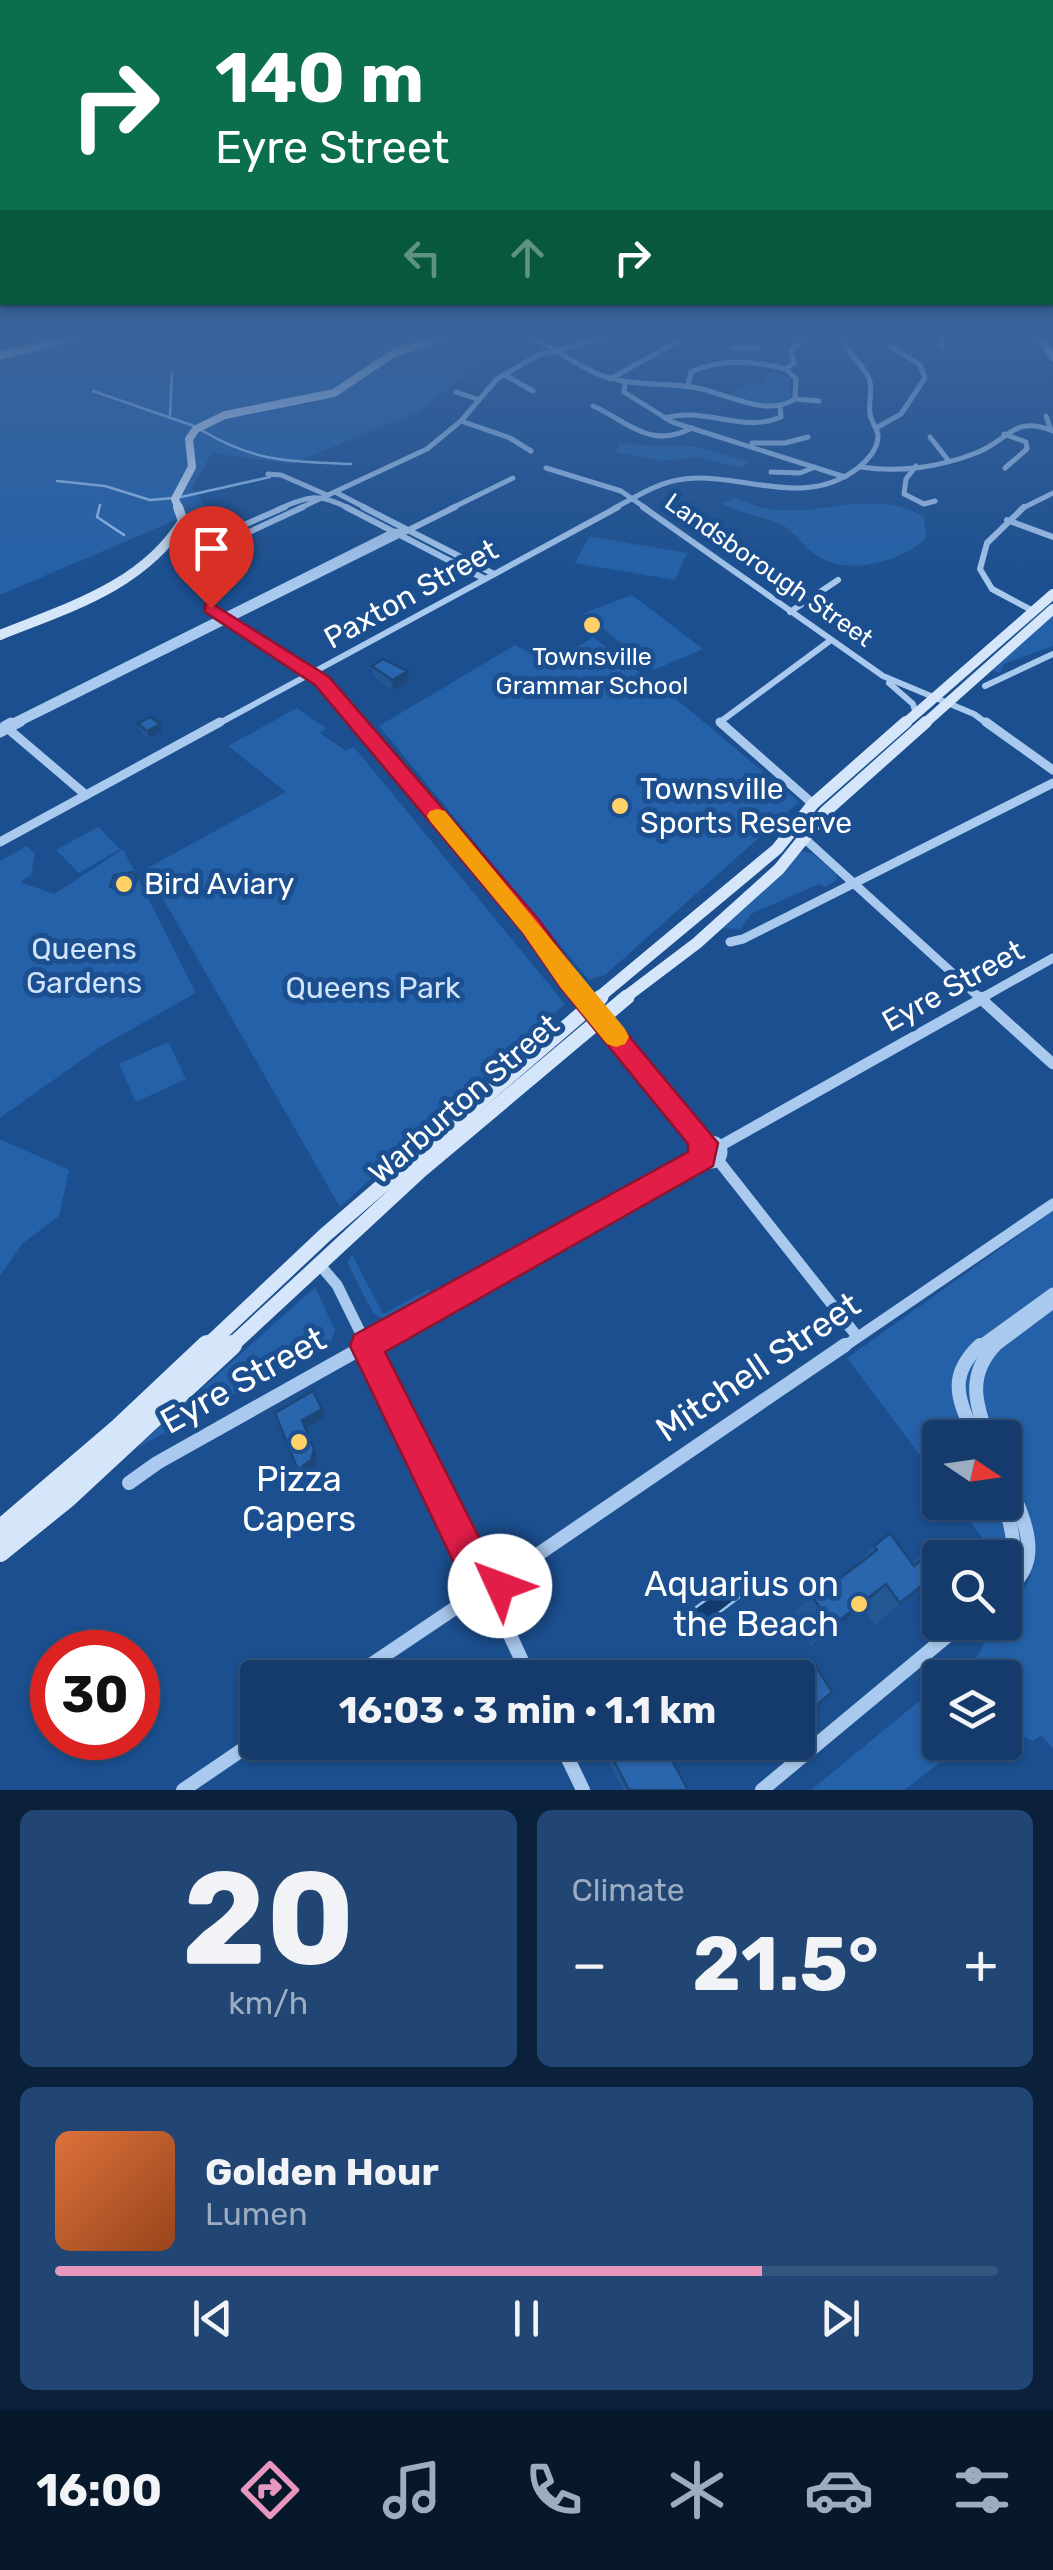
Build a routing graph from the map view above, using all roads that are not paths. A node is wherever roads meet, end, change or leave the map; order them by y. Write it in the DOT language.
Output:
graph roads {
  1 [pos="461,421"];
  2 [pos="215,422"];
  3 [pos="463,422"];
  4 [pos="615,422"];
  5 [pos="672,422"];
  6 [pos="728,422"];
  7 [pos="769,422"];
  8 [pos="873,422"];
  9 [pos="887,422"];
  10 [pos="692,428"];
  11 [pos="876,428"];
  12 [pos="1052,430"];
  13 [pos="1004,434"];
  14 [pos="808,437"];
  15 [pos="930,437"];
  16 [pos="748,445"];
  17 [pos="531,451"];
  18 [pos="948,460"];
  19 [pos="916,466"];
  20 [pos="815,467"];
  21 [pos="861,467"];
  22 [pos="546,468"];
  23 [pos="1005,468"];
  24 [pos="771,472"];
  25 [pos="268,474"];
  26 [pos="846,477"];
  27 [pos="512,478"];
  28 [pos="586,484"];
  29 [pos="1053,493"];
  30 [pos="329,494"];
  31 [pos="631,499"];
  32 [pos="935,501"];
  33 [pos="1007,520"];
  34 [pos="401,533"];
  35 [pos="1053,537"];
  36 [pos="212,539"];
  37 [pos="202,554"];
  38 [pos="494,574"];
  39 [pos="485,579"];
  40 [pos="838,580"];
  41 [pos="1053,594"];
  42 [pos="211,608"];
  43 [pos="790,612"];
  44 [pos="1043,612"];
  45 [pos="226,618"];
  46 [pos="0,635"];
  47 [pos="830,640"];
  48 [pos="1053,654"];
  49 [pos="311,674"];
  50 [pos="883,676"];
  51 [pos="985,686"];
  52 [pos="942,700"];
  53 [pos="916,714"];
  54 [pos="3,728"];
  55 [pos="1053,776"];
  56 [pos="86,796"];
  57 [pos="813,804"];
  58 [pos="806,839"];
  59 [pos="0,842"];
  60 [pos="852,880"];
  61 [pos="730,942"];
  62 [pos="1053,958"];
  63 [pos="981,998"];
  64 [pos="590,1004"];
  65 [pos="600,1018"];
  66 [pos="1053,1064"];
  67 [pos="704,1143"];
  68 [pos="720,1146"];
  69 [pos="703,1158"];
  70 [pos="718,1160"];
  71 [pos="420,1171"];
  72 [pos="1053,1204"];
  73 [pos="325,1235"];
  74 [pos="319,1264"];
  75 [pos="1053,1293"];
  76 [pos="1053,1304"];
  77 [pos="218,1333"];
  78 [pos="856,1335"];
  79 [pos="366,1346"];
  80 [pos="969,1420"];
  81 [pos="981,1420"];
  82 [pos="128,1483"];
  83 [pos="1022,1515"];
  84 [pos="0,1530"];
  85 [pos="0,1552"];
  86 [pos="479,1576"];
  87 [pos="1022,1576"];
  88 [pos="499,1581"];
  89 [pos="473,1596"];
  90 [pos="495,1603"];
  91 [pos="942,1640"];
  92 [pos="378,1660"];
  93 [pos="522,1660"];
  94 [pos="240,1752"];
  95 [pos="568,1760"];
  96 [pos="182,1790"];
  97 [pos="582,1790"];
  98 [pos="762,1790"];
  1 -- 30 [label="street"];
  2 -- 46 [label="main road"];
  3 -- 17 [label="street"];
  4 -- 10 [label="street"];
  5 -- 10 [label="street"];
  6 -- 7 [label="street"];
  8 -- 11 [label="street"];
  9 -- 11 [label="street"];
  10 -- 16 [label="street"];
  11 -- 21 [label="street"];
  12 -- 13 [label="street"];
  13 -- 18 [label="street"];
  13 -- 23 [label="street"];
  14 -- 16 [label="street"];
  15 -- 18 [label="street"];
  16 -- 20 [label="street"];
  18 -- 19 [label="street"];
  19 -- 21 [label="street"];
  19 -- 32 [label="street"];
  20 -- 24 [label="street"];
  20 -- 26 [label="street"];
  21 -- 26 [label="street, Paxton Street"];
  22 -- 31 [label="street, Landsborough Street"];
  25 -- 30 [label="street"];
  26 -- 31 [label="street, Paxton Street"];
  27 -- 34 [label="street"];
  28 -- 31 [label="street, Landsborough Street"];
  29 -- 33 [label="street"];
  30 -- 34 [label="street"];
  30 -- 34 [label="street"];
  30 -- 36 [label="street"];
  30 -- 37 [label="street"];
  31 -- 38 [label="street, Paxton Street"];
  31 -- 43 [label="street, Landsborough Street"];
  33 -- 35 [label="street"];
  33 -- 44 [label="street"];
  34 -- 38 [label="street"];
  34 -- 39 [label="street"];
  34 -- 45 [label="street"];
  38 -- 39 [label="street, Paxton Street"];
  39 -- 49 [label="street, Paxton Street"];
  40 -- 43 [label="street"];
  41 -- 44 [label="main road, Warburton Street"];
  42 -- 45 [label="street"];
  43 -- 47 [label="street, Landsborough Street"];
  44 -- 52 [label="main road, Warburton Street"];
  45 -- 49 [label="street"];
  45 -- 54 [label="street"];
  47 -- 50 [label="street, Landsborough Street"];
  47 -- 57 [label="street"];
  48 -- 51 [label="street"];
  49 -- 56 [label="street, Paxton Street"];
  49 -- 64 [label="street"];
  50 -- 52 [label="street, Landsborough Street"];
  50 -- 53 [label="street, Landsborough Street"];
  52 -- 53 [label="main road, Warburton Street"];
  52 -- 55 [label="street, Landsborough Street"];
  52 -- 58 [label="main road, Warburton Street"];
  53 -- 57 [label="main road, Warburton Street"];
  54 -- 56 [label="street"];
  55 -- 60 [label="street"];
  56 -- 59 [label="street, Paxton Street"];
  57 -- 64 [label="main road, Warburton Street"];
  58 -- 60 [label="street"];
  58 -- 65 [label="main road, Warburton Street"];
  60 -- 61 [label="street"];
  60 -- 63 [label="street"];
  62 -- 63 [label="street, Eyre Street"];
  63 -- 66 [label="street"];
  63 -- 68 [label="street, Eyre Street"];
  64 -- 65 [label="street"];
  64 -- 73 [label="main road, Warburton Street"];
  65 -- 67 [label="street"];
  65 -- 71 [label="main road, Warburton Street"];
  67 -- 68 [label="street"];
  67 -- 69 [label="street"];
  68 -- 70 [label="street"];
  69 -- 70 [label="street"];
  69 -- 79 [label="street, Eyre Street"];
  70 -- 78 [label="street"];
  71 -- 73 [label="main road"];
  71 -- 74 [label="main road, Warburton Street"];
  72 -- 78 [label="street, Mitchell Street"];
  73 -- 77 [label="main road, Warburton Street"];
  74 -- 77 [label="main road"];
  74 -- 79 [label="street"];
  74 -- 85 [label="main road, Warburton Street"];
  75 -- 80 [label="street"];
  76 -- 81 [label="street"];
  77 -- 84 [label="main road, Warburton Street"];
  78 -- 88 [label="street, Mitchell Street"];
  79 -- 82 [label="street, Eyre Street"];
  79 -- 86 [label="street"];
  83 -- 87 [label="street"];
  86 -- 88 [label="street"];
  86 -- 89 [label="street"];
  88 -- 90 [label="street"];
  89 -- 90 [label="street"];
  89 -- 92 [label="street"];
  90 -- 93 [label="street"];
  91 -- 98 [label="street"];
  94 -- 96 [label="street"];
  95 -- 97 [label="street"];
}
